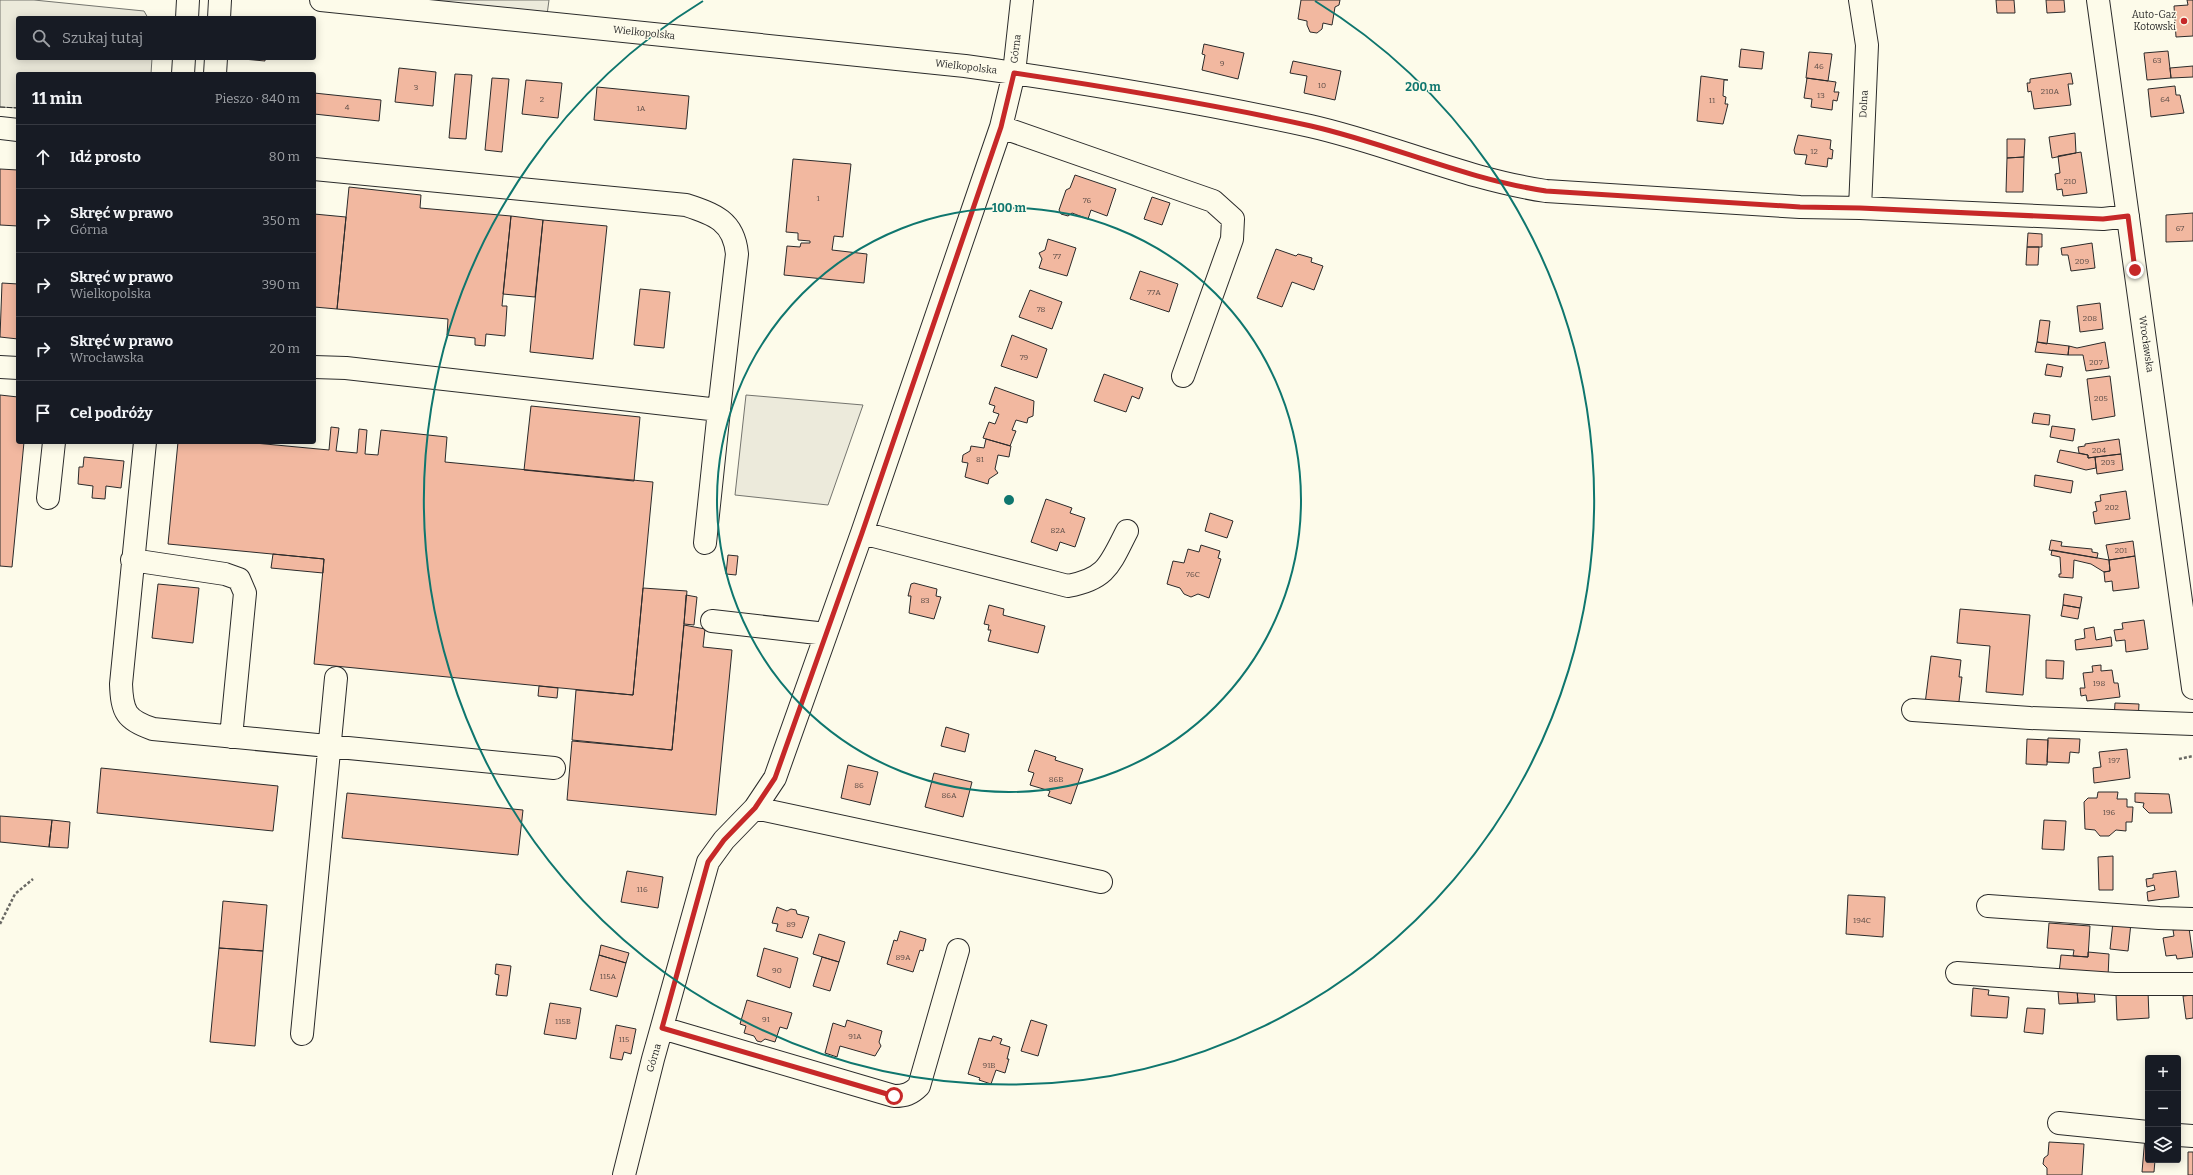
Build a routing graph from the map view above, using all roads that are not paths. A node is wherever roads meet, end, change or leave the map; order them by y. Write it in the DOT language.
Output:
graph roads {
  1 [pos="188,0"];
  2 [pos="220,0"];
  3 [pos="321,0"];
  4 [pos="1022,0"];
  5 [pos="1860,0"];
  6 [pos="2098,0"];
  7 [pos="187,16"];
  8 [pos="219,16"];
  9 [pos="184,60"];
  10 [pos="216,60"];
  11 [pos="183,72"];
  12 [pos="215,72"];
  13 [pos="1014,73"];
  14 [pos="1001,127"];
  15 [pos="0,128"];
  16 [pos="16,130"];
  17 [pos="316,169"];
  18 [pos="1860,208"];
  19 [pos="2128,216"];
  20 [pos="316,366"];
  21 [pos="0,367"];
  22 [pos="16,368"];
  23 [pos="1183,376"];
  24 [pos="719,410"];
  25 [pos="54,444"];
  26 [pos="145,444"];
  27 [pos="48,498"];
  28 [pos="1127,531"];
  29 [pos="862,533"];
  30 [pos="705,543"];
  31 [pos="132,560"];
  32 [pos="712,621"];
  33 [pos="826,634"];
  34 [pos="336,678"];
  35 [pos="2193,688"];
  36 [pos="1912,710"];
  37 [pos="2193,724"];
  38 [pos="231,736"];
  39 [pos="330,746"];
  40 [pos="554,768"];
  41 [pos="755,808"];
  42 [pos="1101,882"];
  43 [pos="1988,906"];
  44 [pos="2193,919"];
  45 [pos="958,950"];
  46 [pos="1957,973"];
  47 [pos="2193,984"];
  48 [pos="662,1028"];
  49 [pos="302,1034"];
  50 [pos="2058,1123"];
  51 [pos="2145,1132"];
  52 [pos="2181,1135"];
  53 [pos="2193,1136"];
  54 [pos="624,1175"];
  1 -- 7 [label="street"];
  2 -- 8 [label="street"];
  3 -- 13 [label="street, Wielkopolska"];
  4 -- 13 [label="street, Górna"];
  5 -- 18 [label="street, Dolna"];
  6 -- 19 [label="street, Wrocławska"];
  9 -- 11 [label="street"];
  10 -- 12 [label="street"];
  13 -- 14 [label="street, Górna"];
  13 -- 18 [label="street, Wielkopolska"];
  14 -- 23 [label="street"];
  14 -- 29 [label="street, Górna"];
  15 -- 16 [label="street"];
  17 -- 24 [label="street"];
  18 -- 19 [label="street, Wielkopolska"];
  19 -- 35 [label="street, Wrocławska"];
  20 -- 24 [label="street"];
  21 -- 22 [label="street"];
  24 -- 30 [label="street"];
  25 -- 27 [label="street"];
  26 -- 31 [label="street"];
  28 -- 29 [label="street"];
  29 -- 33 [label="street, Górna"];
  31 -- 38 [label="street"];
  31 -- 38 [label="street"];
  32 -- 33 [label="street"];
  33 -- 41 [label="street, Górna"];
  34 -- 39 [label="street"];
  36 -- 37 [label="street"];
  38 -- 39 [label="street"];
  39 -- 40 [label="street"];
  39 -- 49 [label="street"];
  41 -- 42 [label="street"];
  41 -- 48 [label="street, Górna"];
  43 -- 44 [label="street"];
  45 -- 48 [label="street"];
  46 -- 47 [label="street"];
  48 -- 54 [label="street, Górna"];
  50 -- 51 [label="street"];
  52 -- 53 [label="street"];
}
